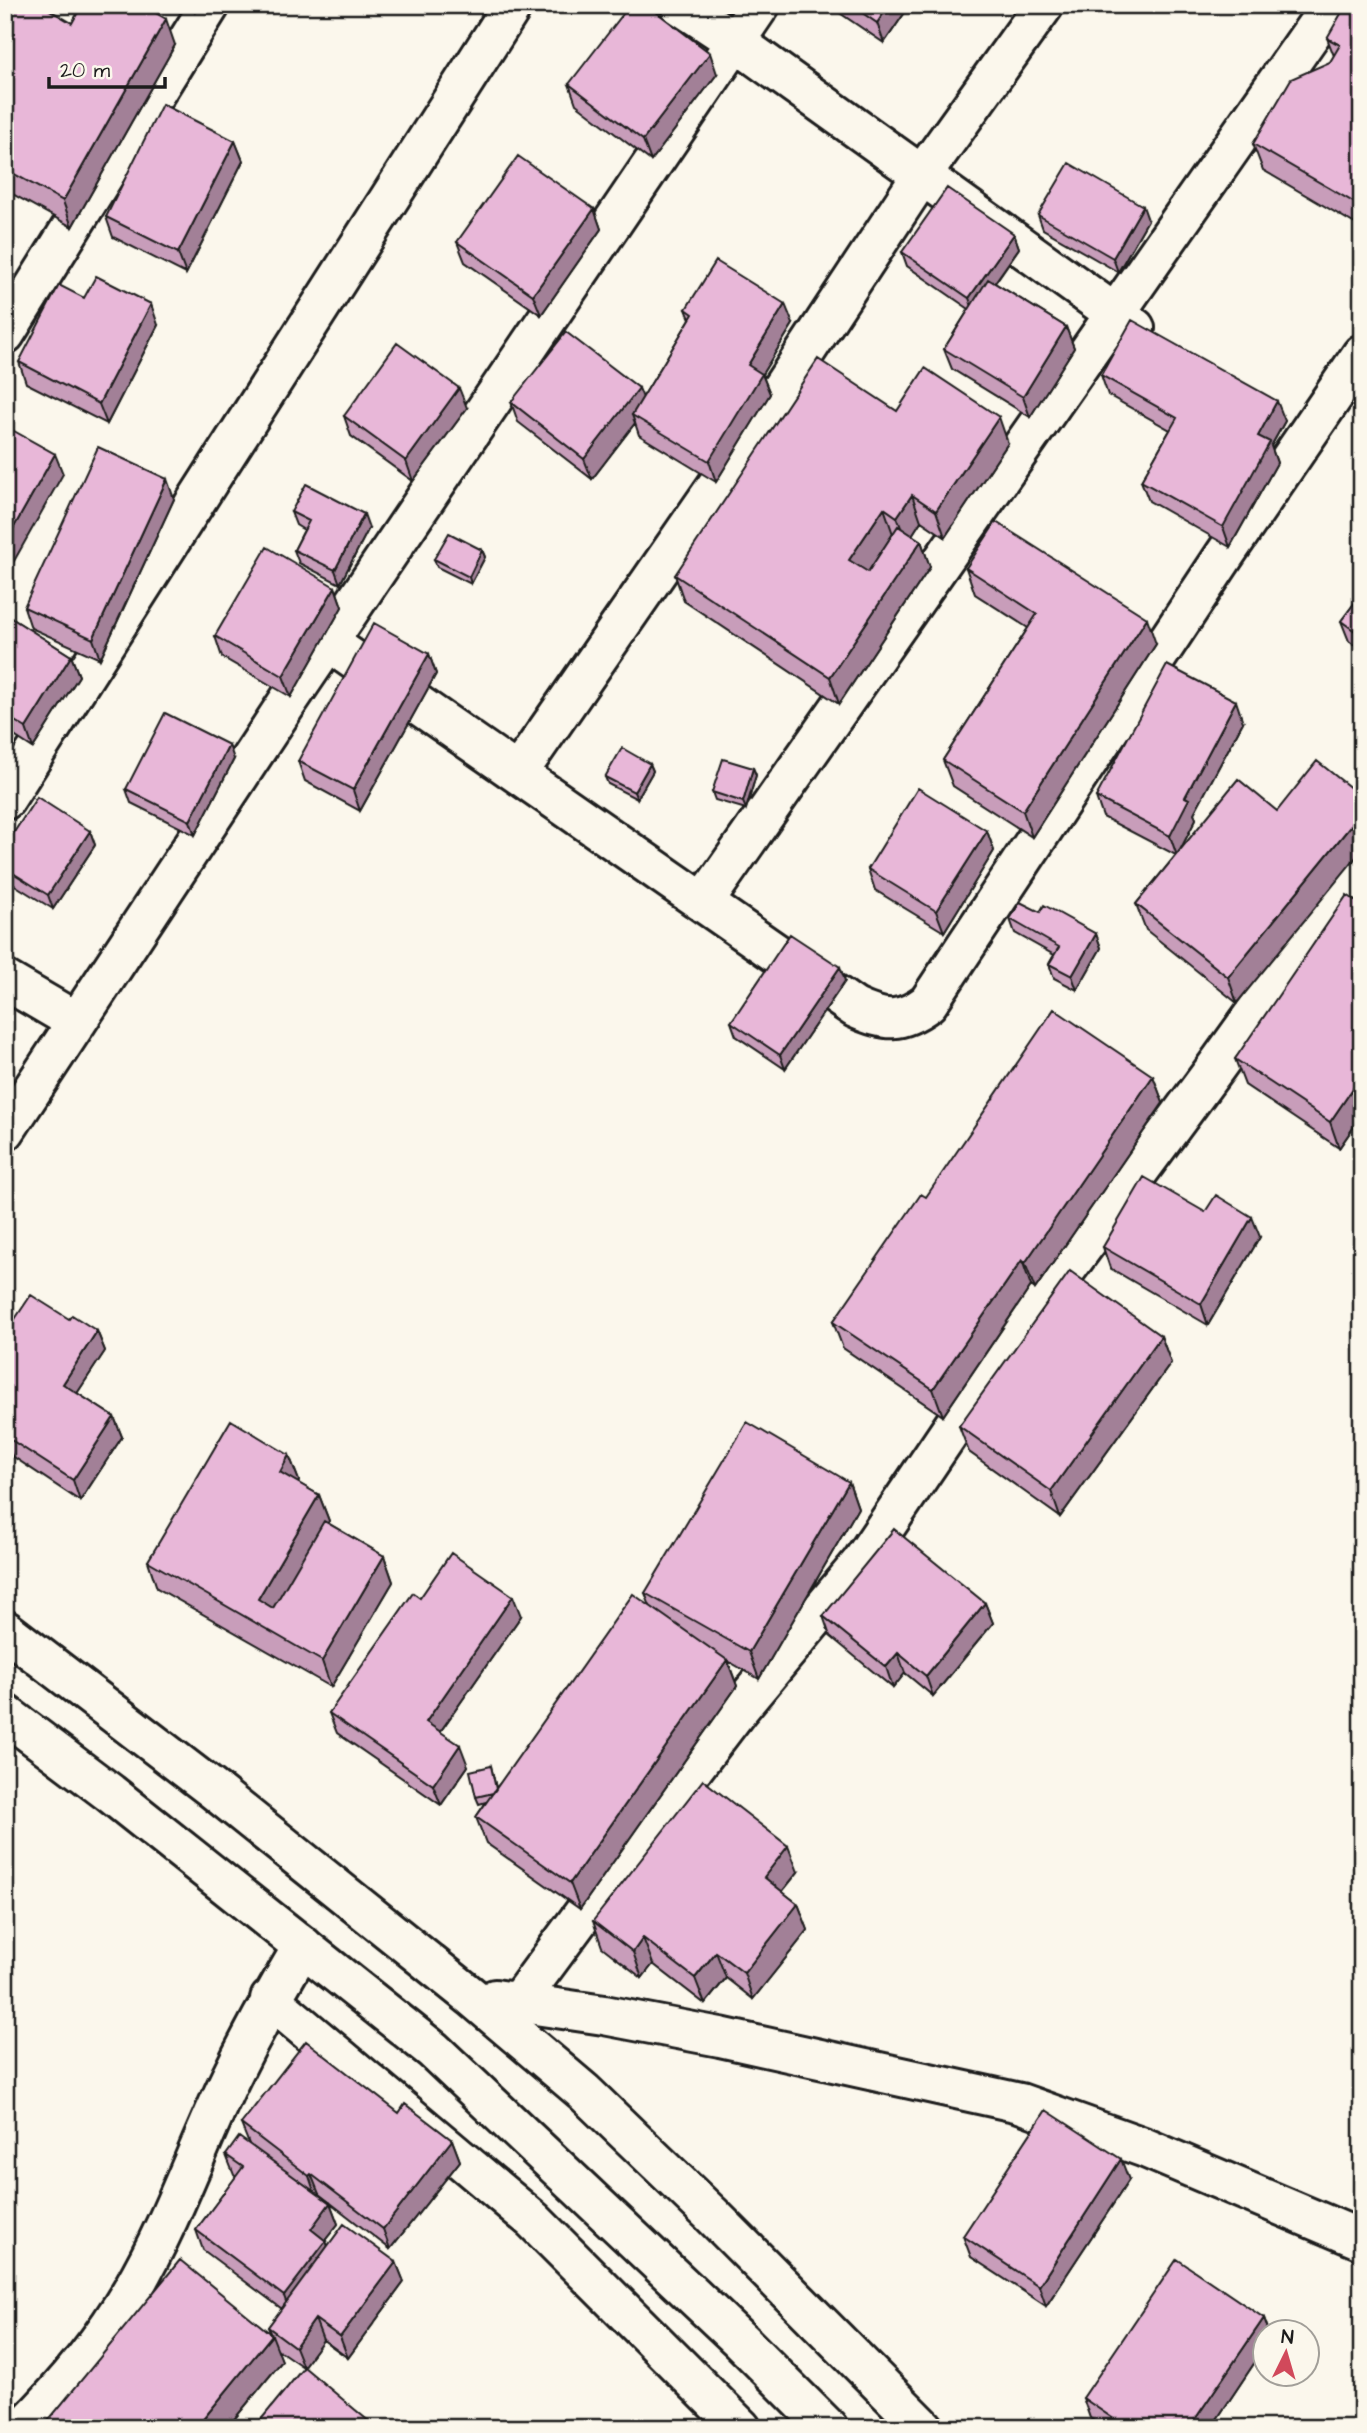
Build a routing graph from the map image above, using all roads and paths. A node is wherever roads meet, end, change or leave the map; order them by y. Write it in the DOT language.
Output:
graph roads {
  1 [pos="210,5"];
  2 [pos="513,5"];
  3 [pos="680,5"];
  4 [pos="760,5"];
  5 [pos="1044,5"];
  6 [pos="1331,5"];
  7 [pos="736,41"];
  8 [pos="922,175"];
  9 [pos="1116,314"];
  10 [pos="5,334"];
  11 [pos="1159,345"];
  12 [pos="1362,354"];
  13 [pos="1267,422"];
  14 [pos="1300,446"];
  15 [pos="328,642"];
  16 [pos="518,773"];
  17 [pos="5,800"];
  18 [pos="1362,864"];
  19 [pos="704,902"];
  20 [pos="5,980"];
  21 [pos="77,1022"];
  22 [pos="5,1131"];
  23 [pos="5,1630"];
  24 [pos="5,1714"];
  25 [pos="303,1946"];
  26 [pos="472,1997"];
  27 [pos="270,1999"];
  28 [pos="518,2002"];
  29 [pos="1362,2240"];
  30 [pos="23,2428"];
  31 [pos="741,2428"];
  32 [pos="828,2428"];
  33 [pos="925,2428"];
  1 -- 10 [label="main road"];
  2 -- 17 [label="main road"];
  3 -- 7 [label="main road"];
  4 -- 7 [label="main road"];
  5 -- 8 [label="main road"];
  6 -- 9 [label="main road"];
  7 -- 8 [label="main road"];
  7 -- 15 [label="main road"];
  8 -- 9 [label="main road"];
  8 -- 16 [label="main road"];
  9 -- 11 [label="main road"];
  9 -- 19 [label="main road"];
  12 -- 14 [label="main road"];
  13 -- 14 [label="main road"];
  14 -- 19 [label="main road"];
  15 -- 16 [label="main road"];
  15 -- 21 [label="main road"];
  16 -- 19 [label="main road"];
  18 -- 28 [label="main road"];
  20 -- 21 [label="main road"];
  21 -- 22 [label="main road"];
  23 -- 26 [label="main road"];
  24 -- 25 [label="main road"];
  25 -- 27 [label="main road"];
  25 -- 32 [label="main road"];
  26 -- 28 [label="main road"];
  26 -- 33 [label="main road"];
  27 -- 30 [label="main road"];
  27 -- 31 [label="main road"];
  28 -- 29 [label="main road"];
}
